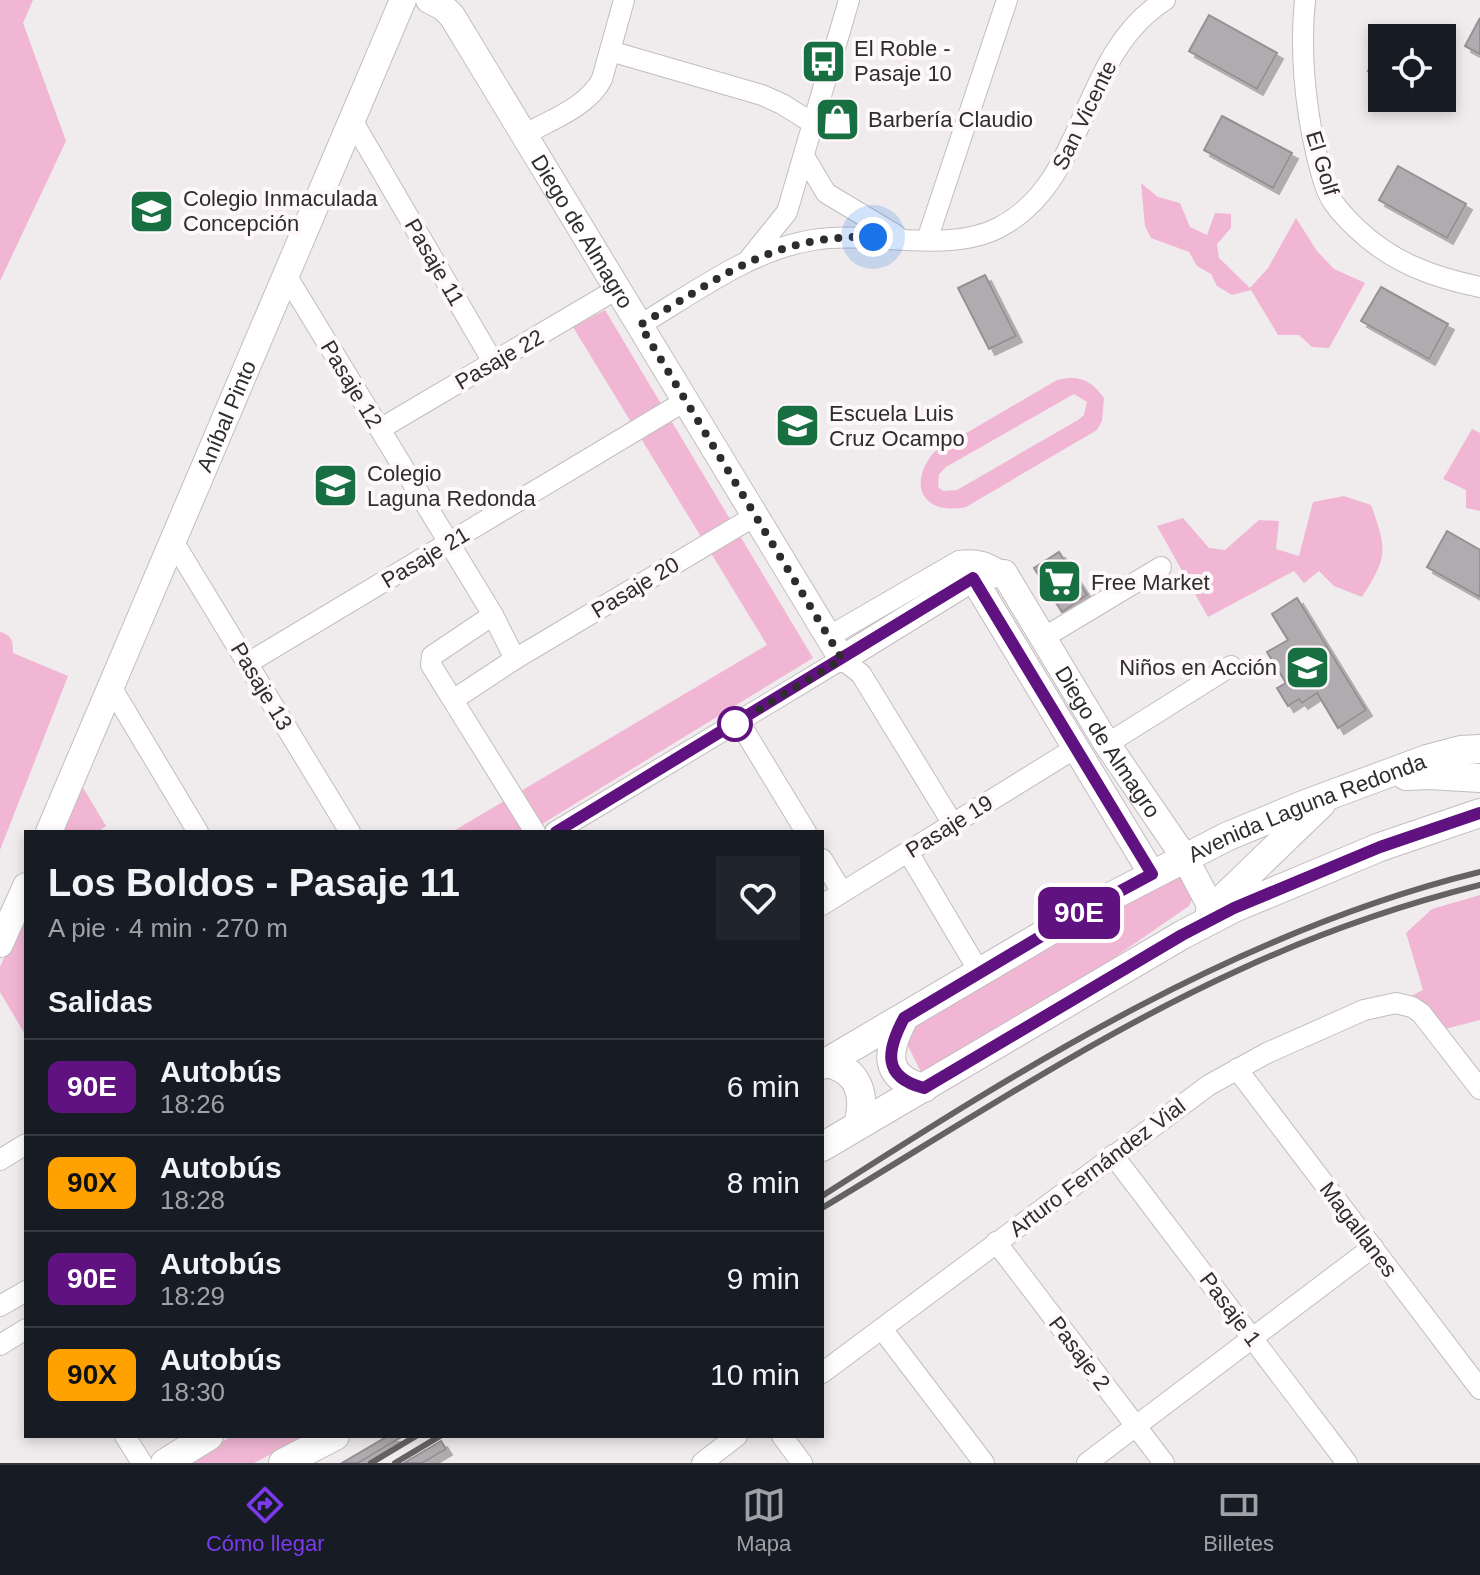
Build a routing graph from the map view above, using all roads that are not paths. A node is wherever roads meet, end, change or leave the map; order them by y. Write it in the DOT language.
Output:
graph roads {
  1 [pos="403,0"];
  2 [pos="429,0"];
  3 [pos="624,0"];
  4 [pos="849,0"];
  5 [pos="1007,0"];
  6 [pos="1165,0"];
  7 [pos="1305,0"];
  8 [pos="610,51"];
  9 [pos="352,120"];
  10 [pos="814,124"];
  11 [pos="524,135"];
  12 [pos="804,156"];
  13 [pos="903,239"];
  14 [pos="927,240"];
  15 [pos="743,264"];
  16 [pos="286,275"];
  17 [pos="1480,287"];
  18 [pos="617,289"];
  19 [pos="640,325"];
  20 [pos="493,362"];
  21 [pos="685,401"];
  22 [pos="380,429"];
  23 [pos="755,516"];
  24 [pos="173,541"];
  25 [pos="449,543"];
  26 [pos="1161,567"];
  27 [pos="1004,573"];
  28 [pos="973,578"];
  29 [pos="493,615"];
  30 [pos="1043,638"];
  31 [pos="835,648"];
  32 [pos="515,659"];
  33 [pos="248,663"];
  34 [pos="1231,666"];
  35 [pos="111,687"];
  36 [pos="453,700"];
  37 [pos="739,722"];
  38 [pos="1107,744"];
  39 [pos="1077,747"];
  40 [pos="1474,748"];
  41 [pos="1480,778"];
  42 [pos="1378,779"];
  43 [pos="1335,794"];
  44 [pos="1480,813"];
  45 [pos="953,824"];
  46 [pos="50,830"];
  47 [pos="197,830"];
  48 [pos="349,830"];
  49 [pos="534,830"];
  50 [pos="558,830"];
  51 [pos="805,830"];
  52 [pos="908,852"];
  53 [pos="1185,858"];
  54 [pos="824,862"];
  55 [pos="1152,874"];
  56 [pos="24,890"];
  57 [pos="842,892"];
  58 [pos="824,904"];
  59 [pos="1212,909"];
  60 [pos="1182,935"];
  61 [pos="0,944"];
  62 [pos="980,973"];
  63 [pos="904,1018"];
  64 [pos="824,1064"];
  65 [pos="1237,1069"];
  66 [pos="924,1088"];
  67 [pos="1480,1089"];
  68 [pos="858,1125"];
  69 [pos="24,1145"];
  70 [pos="824,1146"];
  71 [pos="1113,1155"];
  72 [pos="0,1160"];
  73 [pos="996,1242"];
  74 [pos="1373,1247"];
  75 [pos="24,1292"];
  76 [pos="0,1306"];
  77 [pos="882,1329"];
  78 [pos="24,1330"];
  79 [pos="1253,1338"];
  80 [pos="0,1345"];
  81 [pos="824,1372"];
  82 [pos="1480,1389"];
  83 [pos="1136,1426"];
  84 [pos="126,1438"];
  85 [pos="206,1438"];
  86 [pos="331,1438"];
  87 [pos="734,1438"];
  88 [pos="783,1438"];
  89 [pos="142,1463"];
  90 [pos="165,1463"];
  91 [pos="283,1463"];
  92 [pos="702,1463"];
  93 [pos="802,1463"];
  94 [pos="984,1463"];
  95 [pos="1087,1463"];
  96 [pos="1164,1463"];
  97 [pos="1347,1463"];
  1 -- 9 [label="street, Aníbal Pinto"];
  2 -- 11 [label="street, Diego de Almagro"];
  3 -- 8 [label="street"];
  4 -- 10 [label="street"];
  5 -- 14 [label="street"];
  6 -- 14 [label="street, San Vicente"];
  7 -- 17 [label="street, El Golf"];
  8 -- 10 [label="street"];
  8 -- 11 [label="street"];
  9 -- 16 [label="street, Aníbal Pinto"];
  9 -- 20 [label="street, Pasaje 11"];
  10 -- 12 [label="street"];
  11 -- 18 [label="street, Diego de Almagro"];
  12 -- 13 [label="street"];
  12 -- 15 [label="street"];
  13 -- 14 [label="street, San Vicente"];
  13 -- 15 [label="street, San Vicente"];
  15 -- 19 [label="street, San Vicente"];
  16 -- 22 [label="street, Pasaje 12"];
  16 -- 24 [label="street, Aníbal Pinto"];
  18 -- 19 [label="street, Diego de Almagro"];
  18 -- 20 [label="street, Pasaje 22"];
  19 -- 21 [label="street, Diego de Almagro"];
  20 -- 22 [label="street, Pasaje 22"];
  21 -- 23 [label="street, Diego de Almagro"];
  21 -- 25 [label="street, Pasaje 21"];
  22 -- 25 [label="street, Pasaje 12"];
  23 -- 31 [label="street, Diego de Almagro"];
  23 -- 32 [label="street, Pasaje 20"];
  24 -- 33 [label="street, Pasaje 13"];
  24 -- 35 [label="street, Aníbal Pinto"];
  25 -- 29 [label="street, Pasaje 12"];
  25 -- 33 [label="street, Pasaje 21"];
  26 -- 30 [label="street"];
  27 -- 28 [label="street"];
  27 -- 30 [label="street, Diego de Almagro"];
  27 -- 31 [label="street"];
  28 -- 31 [label="street"];
  28 -- 39 [label="street, Diego de Almagro"];
  29 -- 32 [label="street, Pasaje 12"];
  29 -- 36 [label="street"];
  30 -- 38 [label="street, Diego de Almagro"];
  31 -- 37 [label="street"];
  31 -- 45 [label="street"];
  32 -- 36 [label="street"];
  33 -- 48 [label="street, Pasaje 13"];
  34 -- 38 [label="street"];
  35 -- 46 [label="street, Aníbal Pinto"];
  35 -- 47 [label="street"];
  36 -- 49 [label="street"];
  37 -- 50 [label="street"];
  37 -- 51 [label="street"];
  38 -- 53 [label="street, Diego de Almagro"];
  39 -- 45 [label="street, Pasaje 19"];
  39 -- 55 [label="street, Diego de Almagro"];
  40 -- 42 [label="main road, Avenida Laguna Redonda"];
  41 -- 42 [label="main road"];
  42 -- 43 [label="main road, Avenida Laguna Redonda"];
  43 -- 53 [label="main road, Avenida Laguna Redonda"];
  43 -- 59 [label="main road"];
  44 -- 60 [label="main road"];
  45 -- 52 [label="street, Pasaje 19"];
  52 -- 57 [label="street, Pasaje 19"];
  52 -- 62 [label="street"];
  53 -- 55 [label="main road, Avenida Laguna Redonda"];
  53 -- 59 [label="street, Diego de Almagro"];
  54 -- 57 [label="street"];
  55 -- 62 [label="main road, Avenida Laguna Redonda"];
  56 -- 61 [label="street"];
  57 -- 58 [label="street, Pasaje 19"];
  59 -- 60 [label="main road"];
  60 -- 66 [label="main road"];
  62 -- 63 [label="main road, Avenida Laguna Redonda"];
  63 -- 64 [label="main road, Avenida Laguna Redonda"];
  63 -- 66 [label="main road"];
  64 -- 68 [label="main road"];
  65 -- 67 [label="street, Arturo Fernández Vial"];
  65 -- 71 [label="street, Arturo Fernández Vial"];
  65 -- 74 [label="street, Magallanes"];
  66 -- 68 [label="main road"];
  68 -- 70 [label="main road"];
  69 -- 72 [label="street"];
  71 -- 73 [label="street, Arturo Fernández Vial"];
  71 -- 79 [label="street, Pasaje 1"];
  73 -- 77 [label="street, Arturo Fernández Vial"];
  73 -- 83 [label="street, Pasaje 2"];
  74 -- 79 [label="street"];
  74 -- 82 [label="street, Magallanes"];
  75 -- 76 [label="street"];
  77 -- 81 [label="street, Arturo Fernández Vial"];
  77 -- 94 [label="street"];
  78 -- 80 [label="street"];
  79 -- 83 [label="street"];
  79 -- 97 [label="street, Pasaje 1"];
  83 -- 95 [label="street"];
  83 -- 96 [label="street, Pasaje 2"];
  84 -- 89 [label="street"];
  85 -- 90 [label="main road"];
  86 -- 91 [label="main road"];
  87 -- 92 [label="street"];
  88 -- 93 [label="street"];
}
